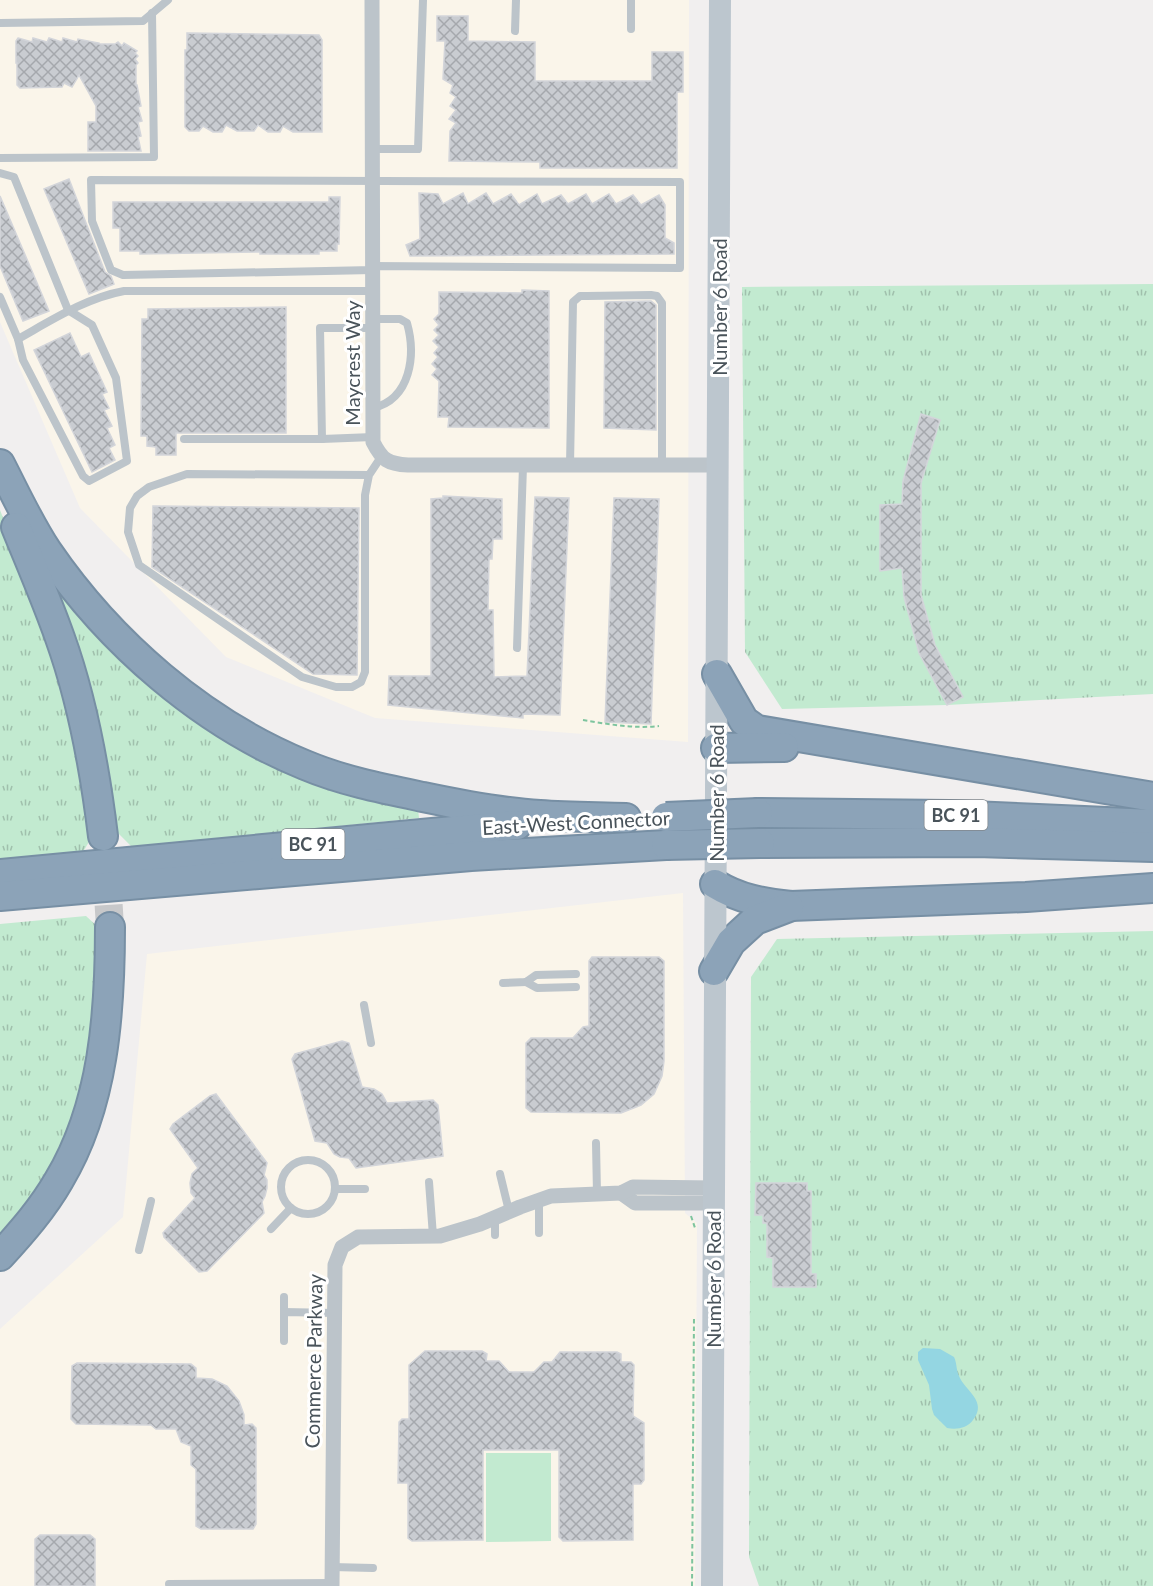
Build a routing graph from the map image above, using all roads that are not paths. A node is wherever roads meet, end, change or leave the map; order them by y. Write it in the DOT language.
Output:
graph roads {
  1 [pos="168,0"];
  2 [pos="372,0"];
  3 [pos="423,0"];
  4 [pos="516,0"];
  5 [pos="632,0"];
  6 [pos="720,0"];
  7 [pos="152,14"];
  8 [pos="0,22"];
  9 [pos="631,29"];
  10 [pos="515,30"];
  11 [pos="373,149"];
  12 [pos="0,158"];
  13 [pos="0,173"];
  14 [pos="373,180"];
  15 [pos="373,268"];
  16 [pos="373,291"];
  17 [pos="0,297"];
  18 [pos="68,310"];
  19 [pos="373,323"];
  20 [pos="18,339"];
  21 [pos="373,408"];
  22 [pos="373,436"];
  23 [pos="184,439"];
  24 [pos="322,439"];
  25 [pos="381,457"];
  26 [pos="0,464"];
  27 [pos="570,465"];
  28 [pos="662,465"];
  29 [pos="718,465"];
  30 [pos="523,466"];
  31 [pos="369,475"];
  32 [pos="0,488"];
  33 [pos="517,648"];
  34 [pos="717,674"];
  35 [pos="843,746"];
  36 [pos="716,748"];
  37 [pos="1153,797"];
  38 [pos="626,818"];
  39 [pos="1153,824"];
  40 [pos="103,836"];
  41 [pos="1153,847"];
  42 [pos="471,856"];
  43 [pos="0,874"];
  44 [pos="715,884"];
  45 [pos="1153,888"];
  46 [pos="0,896"];
  47 [pos="791,906"];
  48 [pos="0,916"];
  49 [pos="110,927"];
  50 [pos="714,971"];
  51 [pos="576,974"];
  52 [pos="526,982"];
  53 [pos="503,983"];
  54 [pos="576,987"];
  55 [pos="364,1005"];
  56 [pos="370,1043"];
  57 [pos="596,1143"];
  58 [pos="500,1174"];
  59 [pos="429,1182"];
  60 [pos="335,1189"];
  61 [pos="365,1189"];
  62 [pos="597,1194"];
  63 [pos="714,1195"];
  64 [pos="539,1200"];
  65 [pos="151,1201"];
  66 [pos="291,1208"];
  67 [pos="502,1214"];
  68 [pos="271,1229"];
  69 [pos="539,1233"];
  70 [pos="495,1235"];
  71 [pos="433,1236"];
  72 [pos="139,1250"];
  73 [pos="0,1256"];
  74 [pos="284,1298"];
  75 [pos="284,1312"];
  76 [pos="334,1313"];
  77 [pos="284,1341"];
  78 [pos="373,1568"];
  79 [pos="332,1579"];
  80 [pos="169,1584"];
  81 [pos="712,1586"];
  1 -- 7 [label="lane"];
  2 -- 11 [label="street, Maycrest Way"];
  3 -- 11 [label="lane"];
  4 -- 10 [label="lane"];
  5 -- 9 [label="lane"];
  6 -- 29 [label="main road, Number 6 Road"];
  7 -- 8 [label="lane"];
  7 -- 12 [label="lane"];
  11 -- 14 [label="street, Maycrest Way"];
  13 -- 18 [label="lane"];
  14 -- 15 [label="street, Maycrest Way"];
  14 -- 15 [label="lane"];
  14 -- 15 [label="lane"];
  15 -- 16 [label="street, Maycrest Way"];
  16 -- 18 [label="lane"];
  16 -- 19 [label="street, Maycrest Way"];
  17 -- 20 [label="lane"];
  18 -- 20 [label="lane"];
  18 -- 20 [label="lane"];
  19 -- 21 [label="street, Maycrest Way"];
  19 -- 21 [label="lane"];
  19 -- 24 [label="lane"];
  21 -- 22 [label="street, Maycrest Way"];
  22 -- 24 [label="lane"];
  22 -- 25 [label="street, Maycrest Way"];
  23 -- 24 [label="lane"];
  25 -- 30 [label="street"];
  25 -- 31 [label="lane"];
  26 -- 38 [label="highway"];
  27 -- 28 [label="street"];
  27 -- 28 [label="lane"];
  27 -- 30 [label="street"];
  28 -- 29 [label="street"];
  29 -- 34 [label="main road, Number 6 Road"];
  30 -- 33 [label="lane"];
  31 -- 31 [label="lane"];
  32 -- 40 [label="highway"];
  34 -- 35 [label="highway"];
  34 -- 36 [label="main road, Number 6 Road"];
  35 -- 36 [label="highway"];
  35 -- 37 [label="highway"];
  36 -- 44 [label="main road, Number 6 Road"];
  38 -- 39 [label="highway, East-West Connector / BC 91, bridge"];
  38 -- 43 [label="highway, East-West Connector / BC 91"];
  41 -- 42 [label="highway, East-West Connector / BC 91, bridge"];
  42 -- 46 [label="highway, East-West Connector / BC 91"];
  42 -- 48 [label="highway"];
  44 -- 47 [label="highway"];
  44 -- 50 [label="main road, Number 6 Road"];
  45 -- 47 [label="highway"];
  47 -- 50 [label="highway"];
  49 -- 73 [label="highway"];
  50 -- 63 [label="main road, Number 6 Road"];
  51 -- 52 [label="lane"];
  52 -- 53 [label="lane"];
  52 -- 54 [label="lane"];
  55 -- 56 [label="lane"];
  57 -- 62 [label="lane"];
  58 -- 67 [label="lane"];
  59 -- 71 [label="lane"];
  60 -- 61 [label="lane"];
  60 -- 66 [label="lane"];
  60 -- 66 [label="lane"];
  62 -- 63 [label="street, Commerce Parkway"];
  62 -- 64 [label="street, Commerce Parkway"];
  63 -- 81 [label="main road, Number 6 Road"];
  64 -- 67 [label="street, Commerce Parkway"];
  64 -- 69 [label="lane"];
  65 -- 72 [label="lane"];
  66 -- 68 [label="lane"];
  67 -- 70 [label="lane"];
  67 -- 71 [label="street, Commerce Parkway"];
  71 -- 76 [label="street, Commerce Parkway"];
  74 -- 75 [label="lane"];
  75 -- 76 [label="lane"];
  75 -- 77 [label="lane"];
  76 -- 79 [label="street, Commerce Parkway"];
  78 -- 79 [label="lane"];
  79 -- 80 [label="lane"];
}
